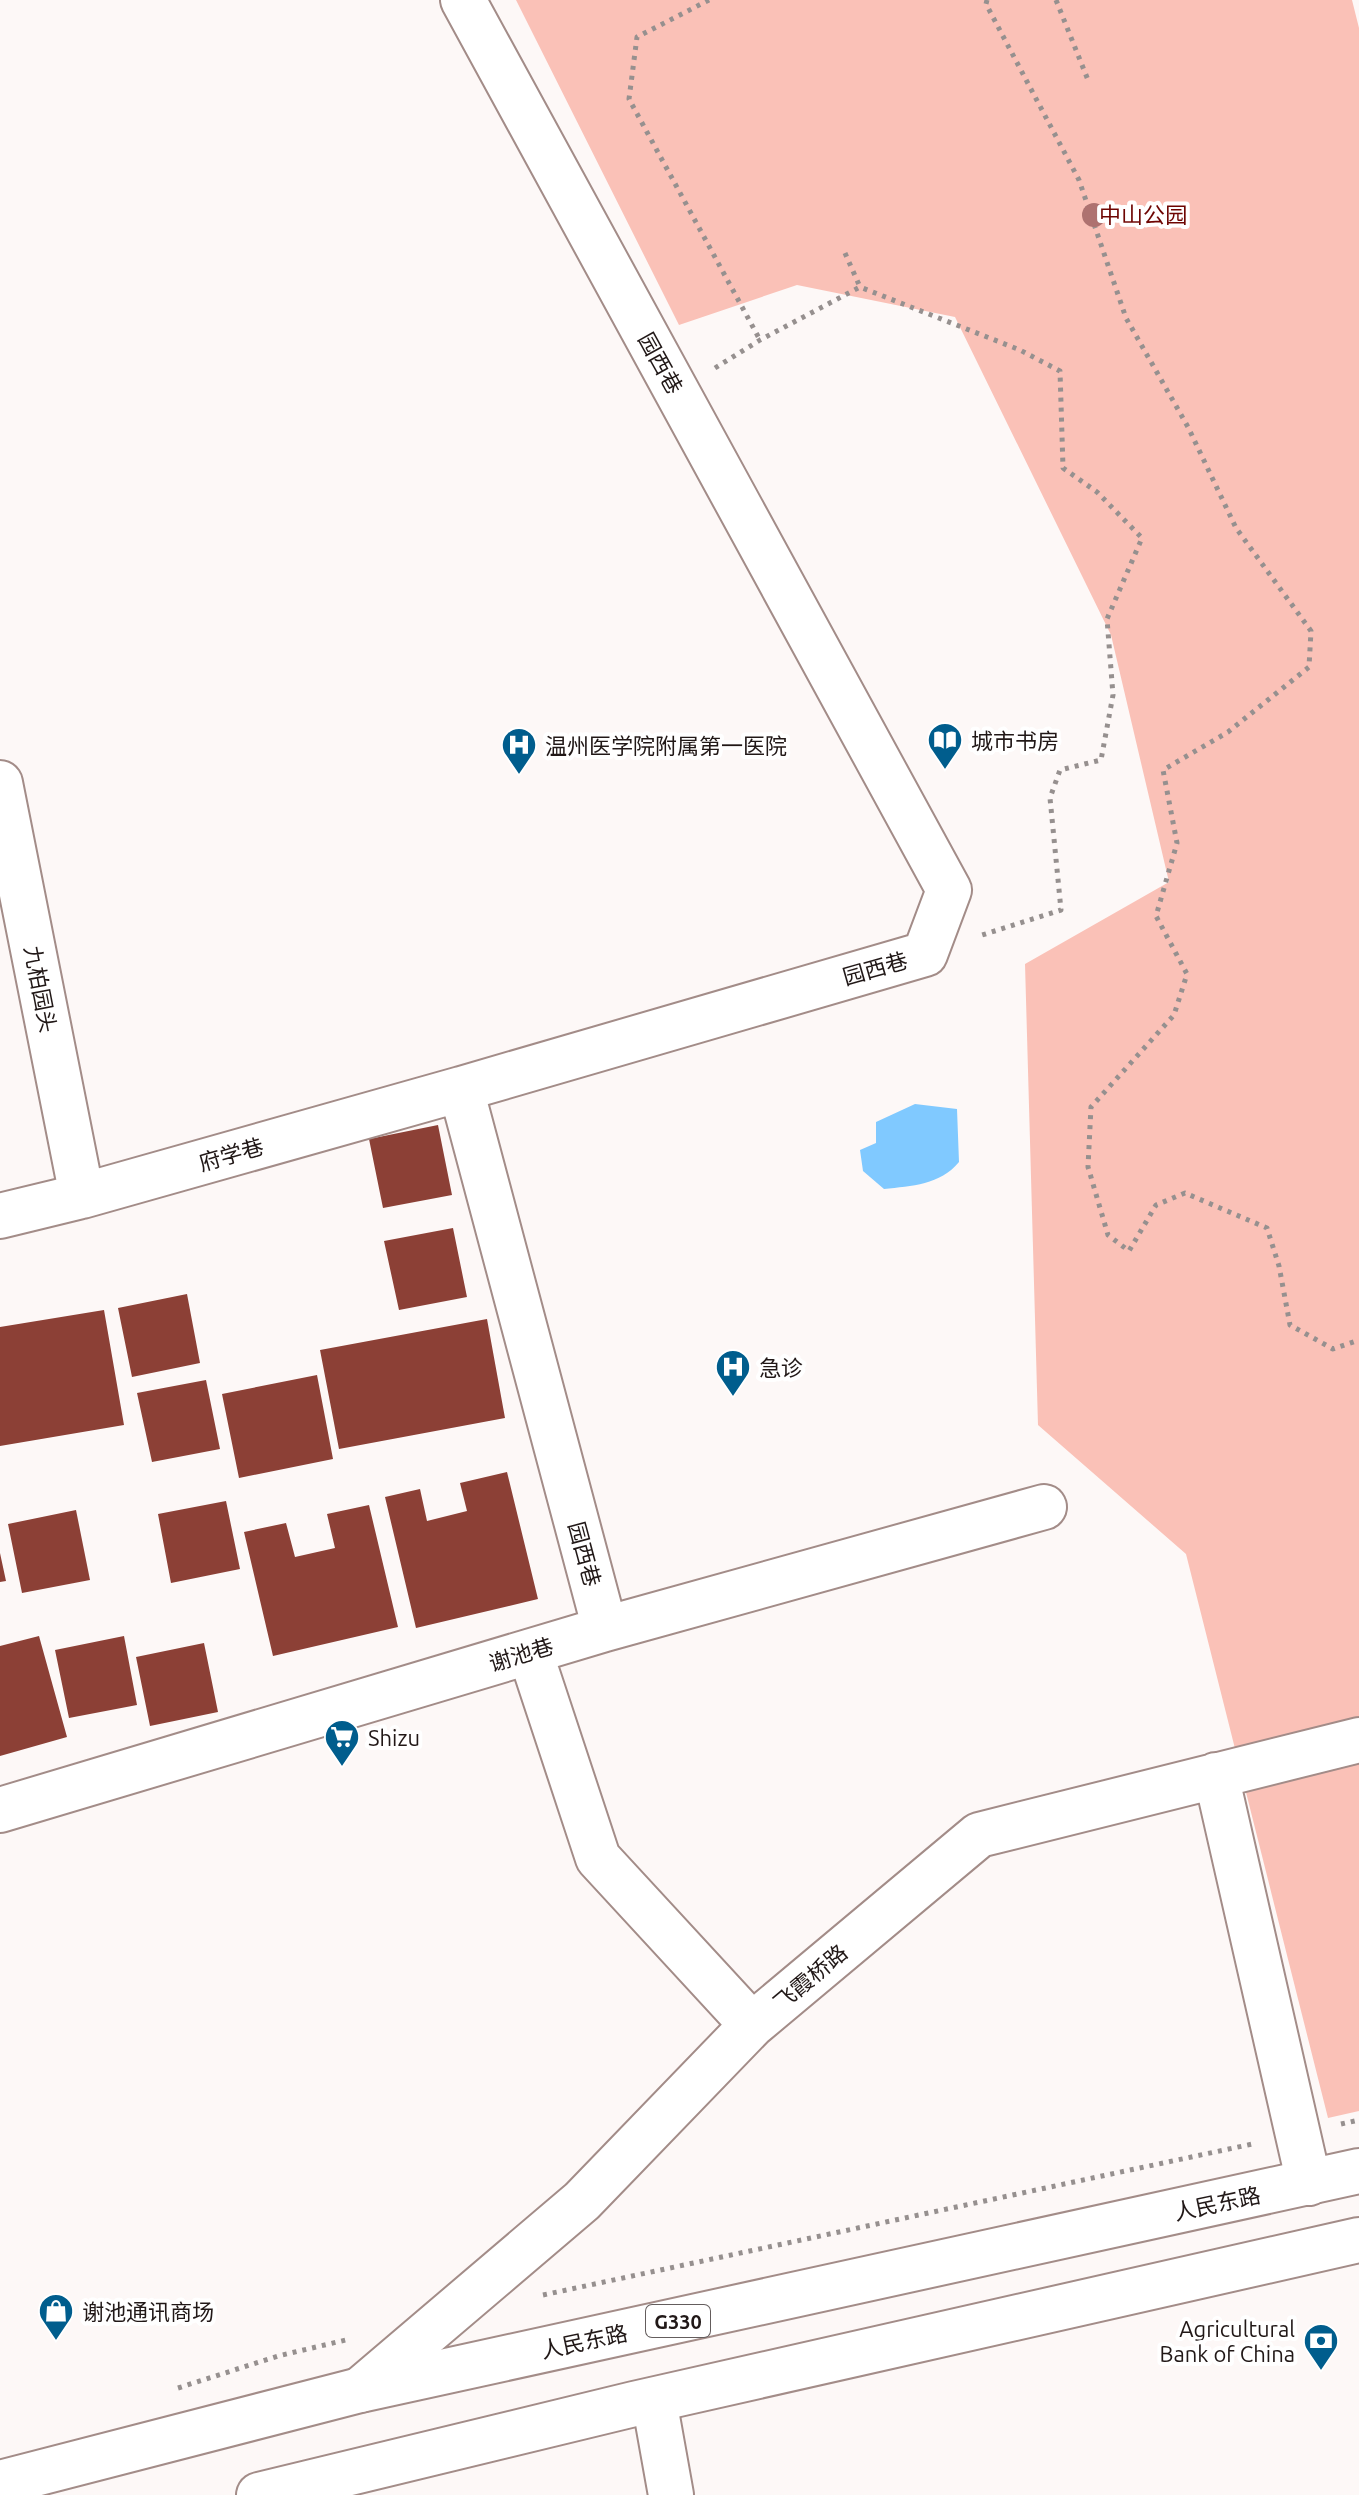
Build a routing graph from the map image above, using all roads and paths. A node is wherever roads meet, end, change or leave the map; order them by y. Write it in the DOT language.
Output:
graph roads {
  1 [pos="463,0"];
  2 [pos="709,0"];
  3 [pos="987,0"];
  4 [pos="1056,0"];
  5 [pos="1088,80"];
  6 [pos="845,253"];
  7 [pos="860,287"];
  8 [pos="760,340"];
  9 [pos="676,390"];
  10 [pos="0,783"];
  11 [pos="925,954"];
  12 [pos="461,1089"];
  13 [pos="82,1196"];
  14 [pos="0,1216"];
  15 [pos="1359,1340"];
  16 [pos="1044,1507"];
  17 [pos="605,1629"];
  18 [pos="530,1652"];
  19 [pos="1359,1740"];
  20 [pos="1216,1775"];
  21 [pos="0,1810"];
  22 [pos="752,2025"];
  23 [pos="1359,2120"];
  24 [pos="1298,2134"];
  25 [pos="1359,2171"];
  26 [pos="1309,2183"];
  27 [pos="1359,2240"];
  28 [pos="541,2295"];
  29 [pos="355,2338"];
  30 [pos="176,2388"];
  31 [pos="360,2390"];
  32 [pos="654,2400"];
  33 [pos="0,2483"];
  34 [pos="259,2495"];
  35 [pos="671,2495"];
  1 -- 9 [label="main road, 园西巷"];
  2 -- 8 [label="path"];
  3 -- 15 [label="path"];
  4 -- 5 [label="path"];
  6 -- 7 [label="path"];
  7 -- 8 [label="path"];
  7 -- 11 [label="path"];
  8 -- 9 [label="path"];
  9 -- 11 [label="main road, 园西巷"];
  10 -- 13 [label="main road, 九柏园头"];
  11 -- 12 [label="main road, 园西巷"];
  12 -- 13 [label="main road, 府学巷"];
  12 -- 17 [label="main road, 园西巷"];
  13 -- 14 [label="main road, 府学巷"];
  16 -- 17 [label="main road, 谢池巷"];
  17 -- 18 [label="main road, 谢池巷"];
  18 -- 21 [label="main road, 谢池巷"];
  18 -- 22 [label="main road"];
  19 -- 20 [label="main road, 飞霞桥路"];
  20 -- 22 [label="main road, 飞霞桥路"];
  20 -- 24 [label="main road"];
  22 -- 31 [label="main road, 飞霞桥路"];
  23 -- 24 [label="path"];
  24 -- 26 [label="main road"];
  24 -- 28 [label="path"];
  25 -- 26 [label="main road, 人民东路 / G330"];
  26 -- 31 [label="main road, 人民东路 / G330"];
  27 -- 32 [label="main road"];
  29 -- 30 [label="path"];
  31 -- 33 [label="main road, 人民东路 / G330"];
  32 -- 34 [label="main road"];
  32 -- 35 [label="main road"];
}
